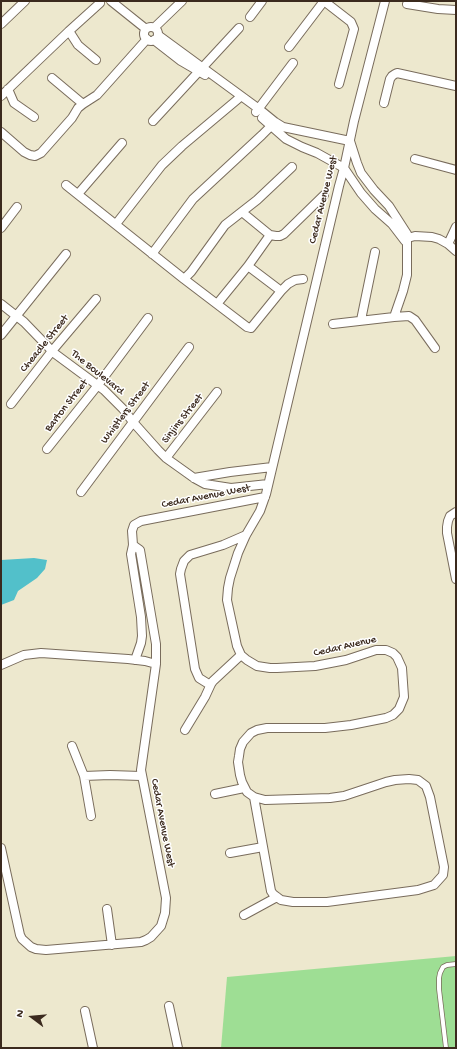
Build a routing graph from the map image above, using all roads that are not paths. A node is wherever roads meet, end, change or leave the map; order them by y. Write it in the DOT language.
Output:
graph roads {
  1 [pos="25,1"];
  2 [pos="111,1"];
  3 [pos="182,1"];
  4 [pos="262,1"];
  5 [pos="324,1"];
  6 [pos="385,1"];
  7 [pos="100,2"];
  8 [pos="407,4"];
  9 [pos="456,10"];
  10 [pos="250,17"];
  11 [pos="1,24"];
  12 [pos="150,28"];
  13 [pos="239,28"];
  14 [pos="69,31"];
  15 [pos="153,38"];
  16 [pos="289,47"];
  17 [pos="96,60"];
  18 [pos="293,63"];
  19 [pos="201,69"];
  20 [pos="52,78"];
  21 [pos="339,84"];
  22 [pos="456,86"];
  23 [pos="8,89"];
  24 [pos="1,96"];
  25 [pos="238,99"];
  26 [pos="384,103"];
  27 [pos="83,104"];
  28 [pos="257,110"];
  29 [pos="34,117"];
  30 [pos="153,121"];
  31 [pos="273,124"];
  32 [pos="1,132"];
  33 [pos="350,141"];
  34 [pos="122,143"];
  35 [pos="415,159"];
  36 [pos="292,167"];
  37 [pos="344,168"];
  38 [pos="456,170"];
  39 [pos="365,178"];
  40 [pos="66,185"];
  41 [pos="356,187"];
  42 [pos="78,194"];
  43 [pos="324,195"];
  44 [pos="17,208"];
  45 [pos="242,212"];
  46 [pos="393,212"];
  47 [pos="385,218"];
  48 [pos="116,224"];
  49 [pos="456,226"];
  50 [pos="1,228"];
  51 [pos="270,235"];
  52 [pos="406,240"];
  53 [pos="448,244"];
  54 [pos="456,251"];
  55 [pos="375,252"];
  56 [pos="66,254"];
  57 [pos="152,254"];
  58 [pos="248,266"];
  59 [pos="184,279"];
  60 [pos="303,279"];
  61 [pos="281,291"];
  62 [pos="96,299"];
  63 [pos="1,304"];
  64 [pos="217,304"];
  65 [pos="16,316"];
  66 [pos="394,317"];
  67 [pos="148,318"];
  68 [pos="361,320"];
  69 [pos="333,324"];
  70 [pos="1,335"];
  71 [pos="189,347"];
  72 [pos="435,348"];
  73 [pos="52,351"];
  74 [pos="98,385"];
  75 [pos="217,392"];
  76 [pos="11,404"];
  77 [pos="133,422"];
  78 [pos="47,449"];
  79 [pos="166,458"];
  80 [pos="272,467"];
  81 [pos="194,478"];
  82 [pos="268,484"];
  83 [pos="82,492"];
  84 [pos="265,497"];
  85 [pos="456,512"];
  86 [pos="246,535"];
  87 [pos="133,545"];
  88 [pos="456,579"];
  89 [pos="142,636"];
  90 [pos="155,636"];
  91 [pos="241,655"];
  92 [pos="135,660"];
  93 [pos="156,664"];
  94 [pos="1,665"];
  95 [pos="211,684"];
  96 [pos="185,730"];
  97 [pos="72,746"];
  98 [pos="84,776"];
  99 [pos="141,776"];
  100 [pos="244,788"];
  101 [pos="215,794"];
  102 [pos="254,797"];
  103 [pos="91,816"];
  104 [pos="263,847"];
  105 [pos="1,848"];
  106 [pos="230,853"];
  107 [pos="277,897"];
  108 [pos="107,909"];
  109 [pos="244,915"];
  110 [pos="112,945"];
  111 [pos="456,964"];
  112 [pos="169,1006"];
  113 [pos="85,1011"];
  114 [pos="93,1048"];
  115 [pos="178,1048"];
  116 [pos="446,1048"];
  1 -- 11 [label="street"];
  2 -- 7 [label="street"];
  2 -- 12 [label="street"];
  3 -- 12 [label="street"];
  4 -- 10 [label="street"];
  5 -- 16 [label="street"];
  5 -- 21 [label="street"];
  6 -- 33 [label="street, Cedar Avenue West"];
  7 -- 14 [label="street"];
  8 -- 9 [label="street"];
  12 -- 15 [label="street"];
  12 -- 15 [label="street"];
  13 -- 19 [label="street"];
  14 -- 17 [label="street"];
  14 -- 23 [label="street"];
  15 -- 19 [label="street"];
  15 -- 27 [label="street"];
  18 -- 28 [label="street"];
  19 -- 25 [label="street"];
  19 -- 28 [label="street"];
  19 -- 30 [label="street"];
  20 -- 27 [label="street"];
  22 -- 26 [label="street"];
  23 -- 24 [label="street"];
  23 -- 29 [label="street"];
  25 -- 28 [label="street"];
  25 -- 48 [label="street"];
  27 -- 32 [label="street"];
  28 -- 31 [label="street"];
  31 -- 33 [label="street"];
  31 -- 37 [label="street"];
  31 -- 57 [label="street"];
  33 -- 37 [label="street, Cedar Avenue West"];
  33 -- 39 [label="street"];
  34 -- 42 [label="street"];
  35 -- 38 [label="street"];
  36 -- 45 [label="street"];
  37 -- 41 [label="street"];
  37 -- 80 [label="street, Cedar Avenue West"];
  39 -- 41 [label="street"];
  39 -- 46 [label="street"];
  40 -- 42 [label="street"];
  41 -- 47 [label="street"];
  42 -- 48 [label="street"];
  43 -- 51 [label="street"];
  44 -- 50 [label="street"];
  45 -- 51 [label="street"];
  45 -- 59 [label="street"];
  46 -- 47 [label="street"];
  46 -- 52 [label="street"];
  47 -- 52 [label="street"];
  48 -- 57 [label="street"];
  49 -- 53 [label="street"];
  51 -- 58 [label="street"];
  52 -- 53 [label="street"];
  52 -- 66 [label="street"];
  53 -- 54 [label="street"];
  55 -- 68 [label="street"];
  56 -- 65 [label="street"];
  57 -- 59 [label="street"];
  58 -- 61 [label="street"];
  58 -- 64 [label="street"];
  59 -- 64 [label="street"];
  60 -- 61 [label="street"];
  61 -- 64 [label="street"];
  62 -- 73 [label="street, Cheadle Street"];
  63 -- 65 [label="street, The Boulevard"];
  65 -- 70 [label="street"];
  65 -- 73 [label="street, The Boulevard"];
  66 -- 68 [label="street"];
  66 -- 72 [label="street"];
  67 -- 74 [label="street, Barton Street"];
  68 -- 69 [label="street"];
  71 -- 77 [label="street, Whistlers Street"];
  73 -- 74 [label="street, The Boulevard"];
  73 -- 76 [label="street, Cheadle Street"];
  74 -- 77 [label="street, The Boulevard"];
  74 -- 78 [label="street, Barton Street"];
  75 -- 79 [label="street, Sinjins Street"];
  77 -- 79 [label="street, The Boulevard"];
  77 -- 83 [label="street, Whistlers Street"];
  79 -- 81 [label="street, The Boulevard"];
  80 -- 81 [label="street"];
  80 -- 82 [label="street, Cedar Avenue West"];
  81 -- 82 [label="street, The Boulevard"];
  82 -- 84 [label="street, Cedar Avenue West"];
  84 -- 86 [label="street, Cedar Avenue West"];
  84 -- 87 [label="street, Cedar Avenue West"];
  85 -- 88 [label="street"];
  86 -- 91 [label="street"];
  86 -- 95 [label="street"];
  87 -- 89 [label="street"];
  87 -- 90 [label="street, Cedar Avenue West"];
  89 -- 90 [label="street"];
  89 -- 92 [label="street"];
  90 -- 93 [label="street, Cedar Avenue West"];
  91 -- 95 [label="street"];
  91 -- 100 [label="street, Cedar Avenue"];
  92 -- 93 [label="street"];
  92 -- 94 [label="street"];
  93 -- 99 [label="street, Cedar Avenue West"];
  95 -- 96 [label="street"];
  97 -- 98 [label="street"];
  98 -- 99 [label="street"];
  98 -- 103 [label="street"];
  99 -- 110 [label="street, Cedar Avenue West"];
  100 -- 101 [label="street"];
  100 -- 102 [label="street"];
  102 -- 104 [label="street"];
  102 -- 107 [label="street"];
  104 -- 106 [label="street"];
  104 -- 107 [label="street"];
  105 -- 110 [label="street, Cedar Avenue West"];
  107 -- 109 [label="street"];
  108 -- 110 [label="street"];
  111 -- 116 [label="lane"];
  112 -- 115 [label="street"];
  113 -- 114 [label="street"];
}
